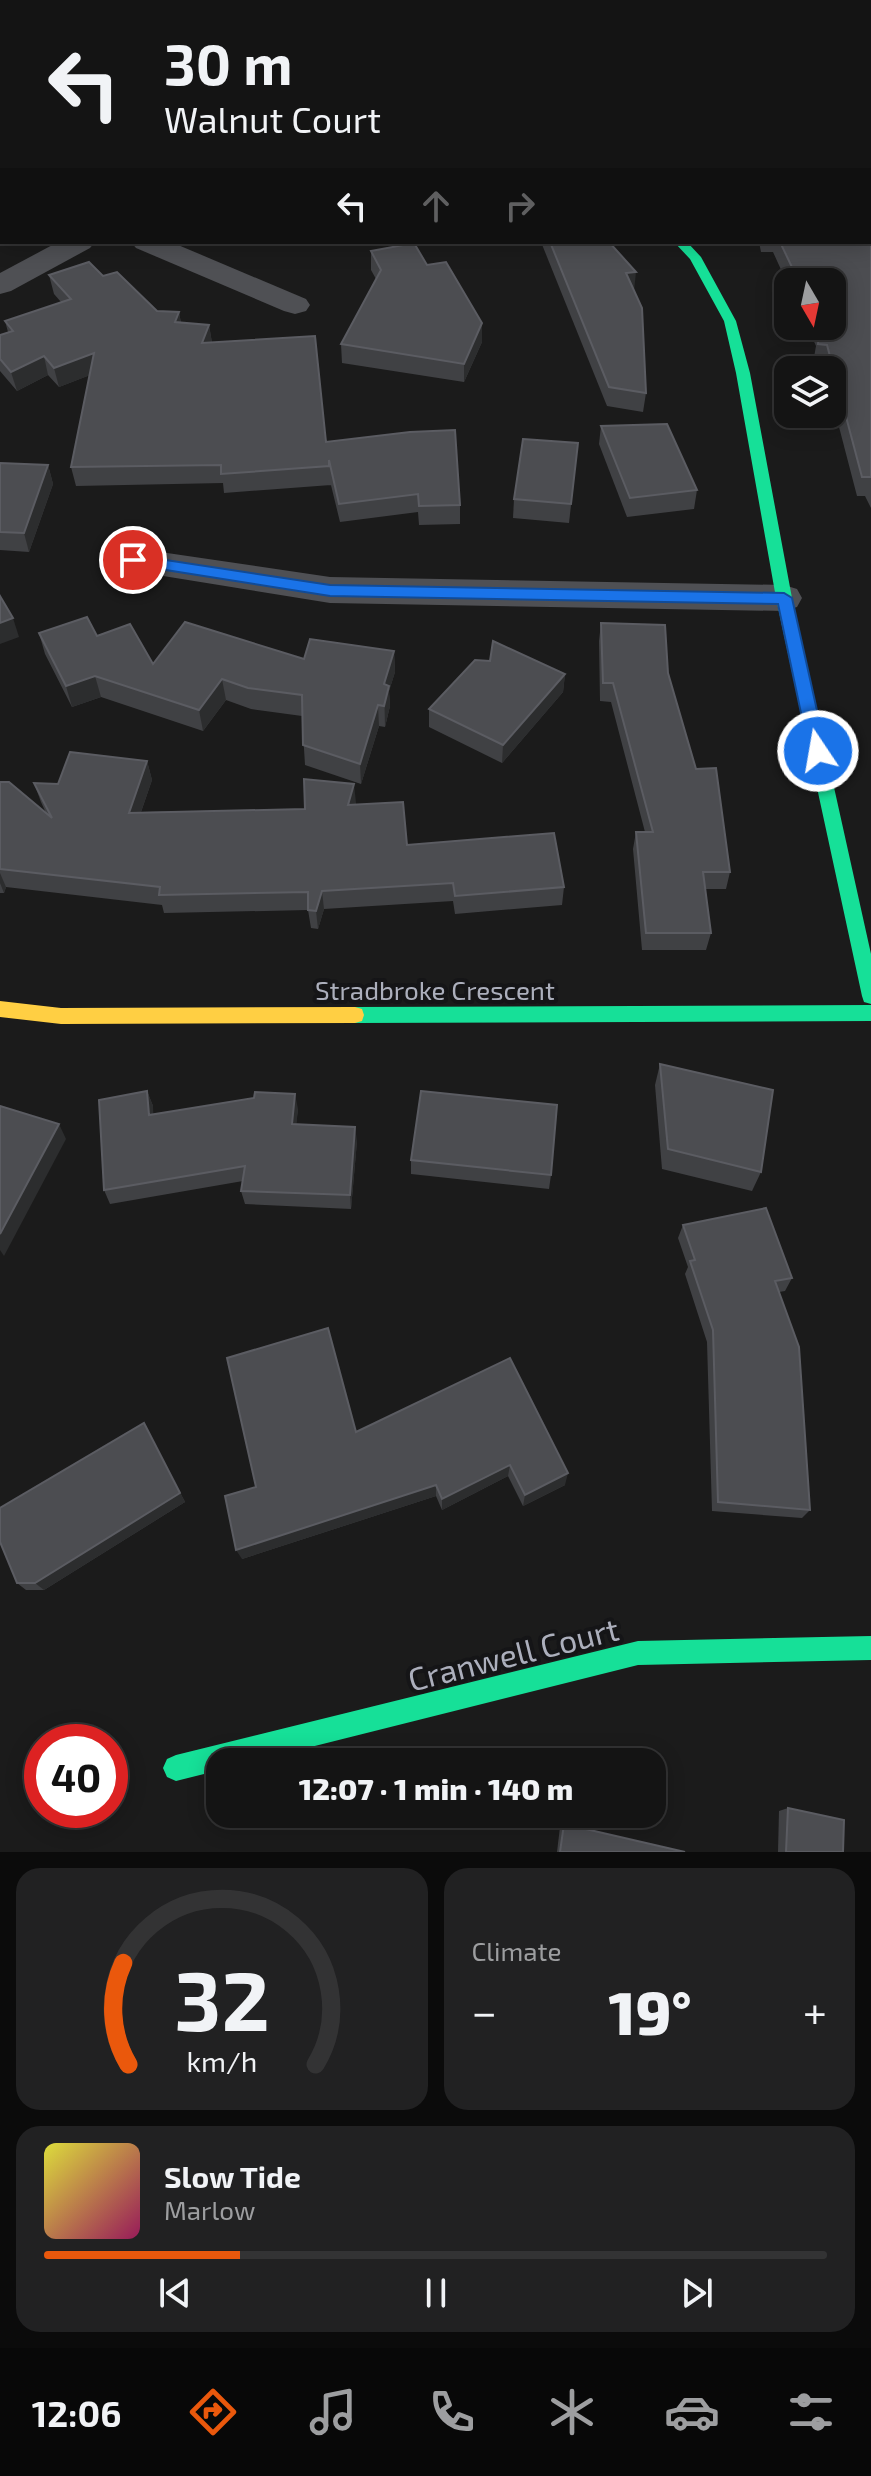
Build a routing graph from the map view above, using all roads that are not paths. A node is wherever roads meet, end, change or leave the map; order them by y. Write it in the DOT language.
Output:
graph roads {
  1 [pos="76,244"];
  2 [pos="151,244"];
  3 [pos="682,244"];
  4 [pos="0,285"];
  5 [pos="295,305"];
  6 [pos="133,560"];
  7 [pos="784,598"];
  8 [pos="871,996"];
  9 [pos="0,1009"];
  10 [pos="871,1013"];
  11 [pos="871,1648"];
  12 [pos="176,1768"];
  1 -- 4 [label="street"];
  2 -- 5 [label="street"];
  3 -- 7 [label="street"];
  6 -- 7 [label="street"];
  7 -- 8 [label="street"];
  9 -- 10 [label="street, Stradbroke Crescent"];
  11 -- 12 [label="street, Cranwell Court"];
}
